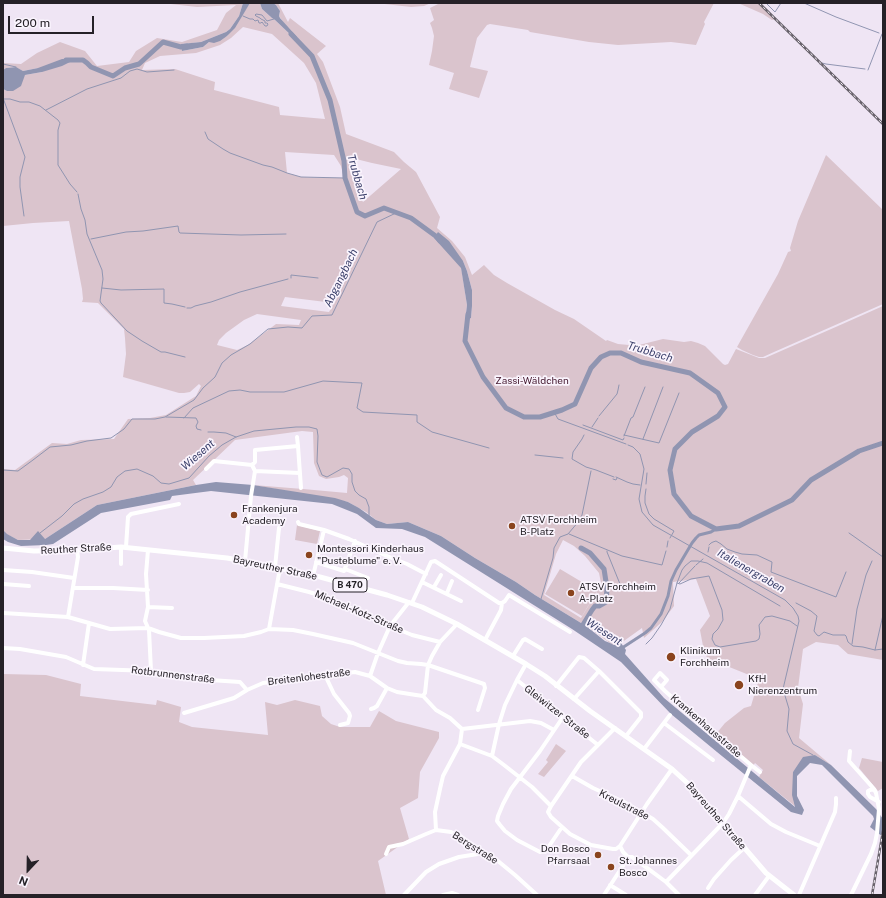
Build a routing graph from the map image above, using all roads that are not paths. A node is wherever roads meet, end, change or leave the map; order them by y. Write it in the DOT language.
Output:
graph roads {
  1 [pos="298,437"];
  2 [pos="298,446"];
  3 [pos="252,465"];
  4 [pos="206,469"];
  5 [pos="255,471"];
  6 [pos="300,473"];
  7 [pos="301,488"];
  8 [pos="179,504"];
  9 [pos="298,522"];
  10 [pos="280,523"];
  11 [pos="324,530"];
  12 [pos="354,541"];
  13 [pos="124,547"];
  14 [pos="3,548"];
  15 [pos="78,550"];
  16 [pos="148,550"];
  17 [pos="245,561"];
  18 [pos="316,562"];
  19 [pos="121,564"];
  20 [pos="278,567"];
  21 [pos="345,569"];
  22 [pos="3,570"];
  23 [pos="426,574"];
  24 [pos="441,575"];
  25 [pos="313,576"];
  26 [pos="74,578"];
  27 [pos="368,578"];
  28 [pos="452,581"];
  29 [pos="422,582"];
  30 [pos="3,584"];
  31 [pos="277,584"];
  32 [pos="29,586"];
  33 [pos="434,587"];
  34 [pos="73,588"];
  35 [pos="148,590"];
  36 [pos="447,593"];
  37 [pos="461,601"];
  38 [pos="411,602"];
  39 [pos="502,603"];
  40 [pos="148,607"];
  41 [pos="172,608"];
  42 [pos="3,613"];
  43 [pos="68,617"];
  44 [pos="89,622"];
  45 [pos="457,624"];
  46 [pos="390,626"];
  47 [pos="148,628"];
  48 [pos="269,629"];
  49 [pos="570,632"];
  50 [pos="486,638"];
  51 [pos="440,642"];
  52 [pos="3,648"];
  53 [pos="542,650"];
  54 [pos="378,652"];
  55 [pos="513,656"];
  56 [pos="526,664"];
  57 [pos="83,665"];
  58 [pos="428,665"];
  59 [pos="151,671"];
  60 [pos="599,671"];
  61 [pos="325,675"];
  62 [pos="370,676"];
  63 [pos="517,680"];
  64 [pos="556,686"];
  65 [pos="661,687"];
  66 [pos="387,688"];
  67 [pos="247,690"];
  68 [pos="423,696"];
  69 [pos="574,699"];
  70 [pos="371,709"];
  71 [pos="478,710"];
  72 [pos="184,713"];
  73 [pos="670,715"];
  74 [pos="563,717"];
  75 [pos="664,723"];
  76 [pos="499,724"];
  77 [pos="340,725"];
  78 [pos="615,728"];
  79 [pos="462,729"];
  80 [pos="554,730"];
  81 [pos="626,736"];
  82 [pos="460,744"];
  83 [pos="598,744"];
  84 [pos="644,749"];
  85 [pos="850,751"];
  86 [pos="492,756"];
  87 [pos="713,760"];
  88 [pos="751,766"];
  89 [pos="672,769"];
  90 [pos="760,772"];
  91 [pos="572,776"];
  92 [pos="521,777"];
  93 [pos="874,789"];
  94 [pos="738,796"];
  95 [pos="836,798"];
  96 [pos="879,802"];
  97 [pos="551,806"];
  98 [pos="642,812"];
  99 [pos="723,823"];
  100 [pos="562,827"];
  101 [pos="436,830"];
  102 [pos="820,846"];
  103 [pos="618,847"];
  104 [pos="744,848"];
  105 [pos="484,853"];
  106 [pos="386,854"];
  107 [pos="691,855"];
  108 [pos="628,857"];
  109 [pos="770,876"];
  110 [pos="666,882"];
  111 [pos="610,886"];
  112 [pos="708,888"];
  113 [pos="404,895"];
  114 [pos="443,895"];
  115 [pos="458,895"];
  116 [pos="536,895"];
  117 [pos="604,895"];
  118 [pos="626,895"];
  119 [pos="679,895"];
  120 [pos="755,895"];
  121 [pos="794,895"];
  122 [pos="798,895"];
  123 [pos="851,895"];
  1 -- 2 [label="street"];
  2 -- 3 [label="street"];
  2 -- 6 [label="street"];
  3 -- 4 [label="street"];
  3 -- 5 [label="street"];
  5 -- 6 [label="street"];
  5 -- 17 [label="street"];
  6 -- 7 [label="street"];
  8 -- 13 [label="street"];
  9 -- 11 [label="street"];
  10 -- 20 [label="street"];
  11 -- 12 [label="street"];
  11 -- 18 [label="street"];
  12 -- 21 [label="street"];
  12 -- 23 [label="street"];
  13 -- 15 [label="main road, Reuther Straße / B 470"];
  13 -- 16 [label="main road, Reuther Straße / B 470"];
  13 -- 19 [label="street"];
  14 -- 15 [label="main road, Reuther Straße / B 470"];
  15 -- 26 [label="street"];
  16 -- 17 [label="main road, Bayreuther Straße / B 470"];
  16 -- 35 [label="street"];
  17 -- 20 [label="main road, Bayreuther Straße / B 470"];
  18 -- 21 [label="street"];
  18 -- 25 [label="street"];
  20 -- 25 [label="main road, Bayreuther Straße / B 470"];
  20 -- 31 [label="street"];
  21 -- 27 [label="street"];
  22 -- 26 [label="street"];
  23 -- 29 [label="street"];
  23 -- 39 [label="street"];
  24 -- 33 [label="street"];
  25 -- 38 [label="main road, Bayreuther Straße / B 470"];
  26 -- 34 [label="street"];
  28 -- 36 [label="street"];
  29 -- 33 [label="street"];
  29 -- 38 [label="street"];
  30 -- 32 [label="street"];
  31 -- 46 [label="street, Michael-Kotz-Straße"];
  31 -- 48 [label="street"];
  33 -- 36 [label="street"];
  34 -- 35 [label="street"];
  34 -- 43 [label="street"];
  35 -- 40 [label="street"];
  36 -- 37 [label="street"];
  38 -- 45 [label="main road, Bayreuther Straße / B 470"];
  38 -- 46 [label="street"];
  39 -- 49 [label="street"];
  39 -- 50 [label="street"];
  40 -- 41 [label="street"];
  40 -- 47 [label="street"];
  42 -- 43 [label="street"];
  43 -- 44 [label="street"];
  44 -- 47 [label="street"];
  44 -- 57 [label="street"];
  45 -- 50 [label="main road, Bayreuther Straße / B 470"];
  45 -- 51 [label="street"];
  46 -- 51 [label="street, Michael-Kotz-Straße"];
  46 -- 54 [label="street"];
  47 -- 48 [label="street"];
  47 -- 59 [label="street"];
  48 -- 54 [label="street"];
  50 -- 55 [label="main road, Bayreuther Straße / B 470"];
  51 -- 58 [label="street"];
  52 -- 57 [label="street, Rotbrunnenstraße"];
  53 -- 55 [label="street"];
  54 -- 58 [label="street"];
  54 -- 62 [label="street"];
  55 -- 56 [label="main road, Bayreuther Straße / B 470"];
  56 -- 63 [label="street"];
  56 -- 64 [label="main road, Bayreuther Straße / B 470"];
  57 -- 59 [label="street, Rotbrunnenstraße"];
  58 -- 68 [label="street"];
  58 -- 71 [label="street"];
  59 -- 67 [label="street, Rotbrunnenstraße"];
  60 -- 64 [label="street"];
  60 -- 69 [label="street"];
  60 -- 81 [label="street"];
  61 -- 62 [label="street, Breitenlohestraße"];
  61 -- 67 [label="street, Breitenlohestraße"];
  61 -- 77 [label="street"];
  62 -- 66 [label="street, Breitenlohestraße"];
  63 -- 74 [label="street, Gleiwitzer Straße"];
  63 -- 76 [label="street"];
  64 -- 69 [label="main road, Bayreuther Straße / B 470"];
  65 -- 88 [label="street, Krankenhausstraße"];
  66 -- 68 [label="street, Breitenlohestraße"];
  66 -- 70 [label="street"];
  67 -- 72 [label="street, Breitenlohestraße"];
  68 -- 79 [label="street"];
  69 -- 78 [label="main road, Bayreuther Straße / B 470"];
  73 -- 75 [label="street"];
  74 -- 80 [label="street"];
  74 -- 83 [label="street, Gleiwitzer Straße"];
  75 -- 84 [label="street"];
  75 -- 87 [label="street"];
  76 -- 79 [label="street"];
  76 -- 80 [label="street"];
  76 -- 86 [label="street"];
  78 -- 81 [label="main road, Bayreuther Straße / B 470"];
  78 -- 83 [label="street"];
  79 -- 82 [label="street"];
  80 -- 92 [label="street"];
  81 -- 84 [label="main road, Bayreuther Straße / B 470"];
  82 -- 86 [label="street"];
  82 -- 101 [label="street"];
  83 -- 91 [label="street"];
  84 -- 89 [label="main road, Bayreuther Straße / B 470"];
  85 -- 93 [label="street"];
  86 -- 92 [label="street"];
  88 -- 90 [label="street, Krankenhausstraße"];
  88 -- 94 [label="street"];
  89 -- 98 [label="street"];
  89 -- 99 [label="main road, Bayreuther Straße / B 470"];
  91 -- 97 [label="street"];
  91 -- 98 [label="street, Kreulstraße"];
  92 -- 97 [label="street"];
  92 -- 100 [label="street"];
  93 -- 96 [label="street"];
  93 -- 96 [label="street"];
  94 -- 99 [label="street"];
  94 -- 102 [label="street"];
  95 -- 102 [label="street"];
  96 -- 123 [label="street"];
  97 -- 100 [label="street"];
  98 -- 103 [label="street"];
  98 -- 107 [label="street, Kreulstraße"];
  99 -- 104 [label="main road, Bayreuther Straße / B 470"];
  99 -- 107 [label="street"];
  100 -- 103 [label="street"];
  101 -- 105 [label="street, Bergstraße"];
  101 -- 106 [label="street"];
  102 -- 122 [label="street"];
  103 -- 108 [label="street"];
  104 -- 109 [label="main road, Bayreuther Straße / B 470"];
  104 -- 112 [label="street"];
  105 -- 113 [label="street"];
  105 -- 116 [label="street, Bergstraße"];
  107 -- 110 [label="street"];
  108 -- 110 [label="street"];
  108 -- 111 [label="street"];
  109 -- 120 [label="street"];
  109 -- 121 [label="main road, Bayreuther Straße / B 470"];
  110 -- 119 [label="street"];
  111 -- 117 [label="street"];
  111 -- 118 [label="street"];
  114 -- 115 [label="street"];
}
